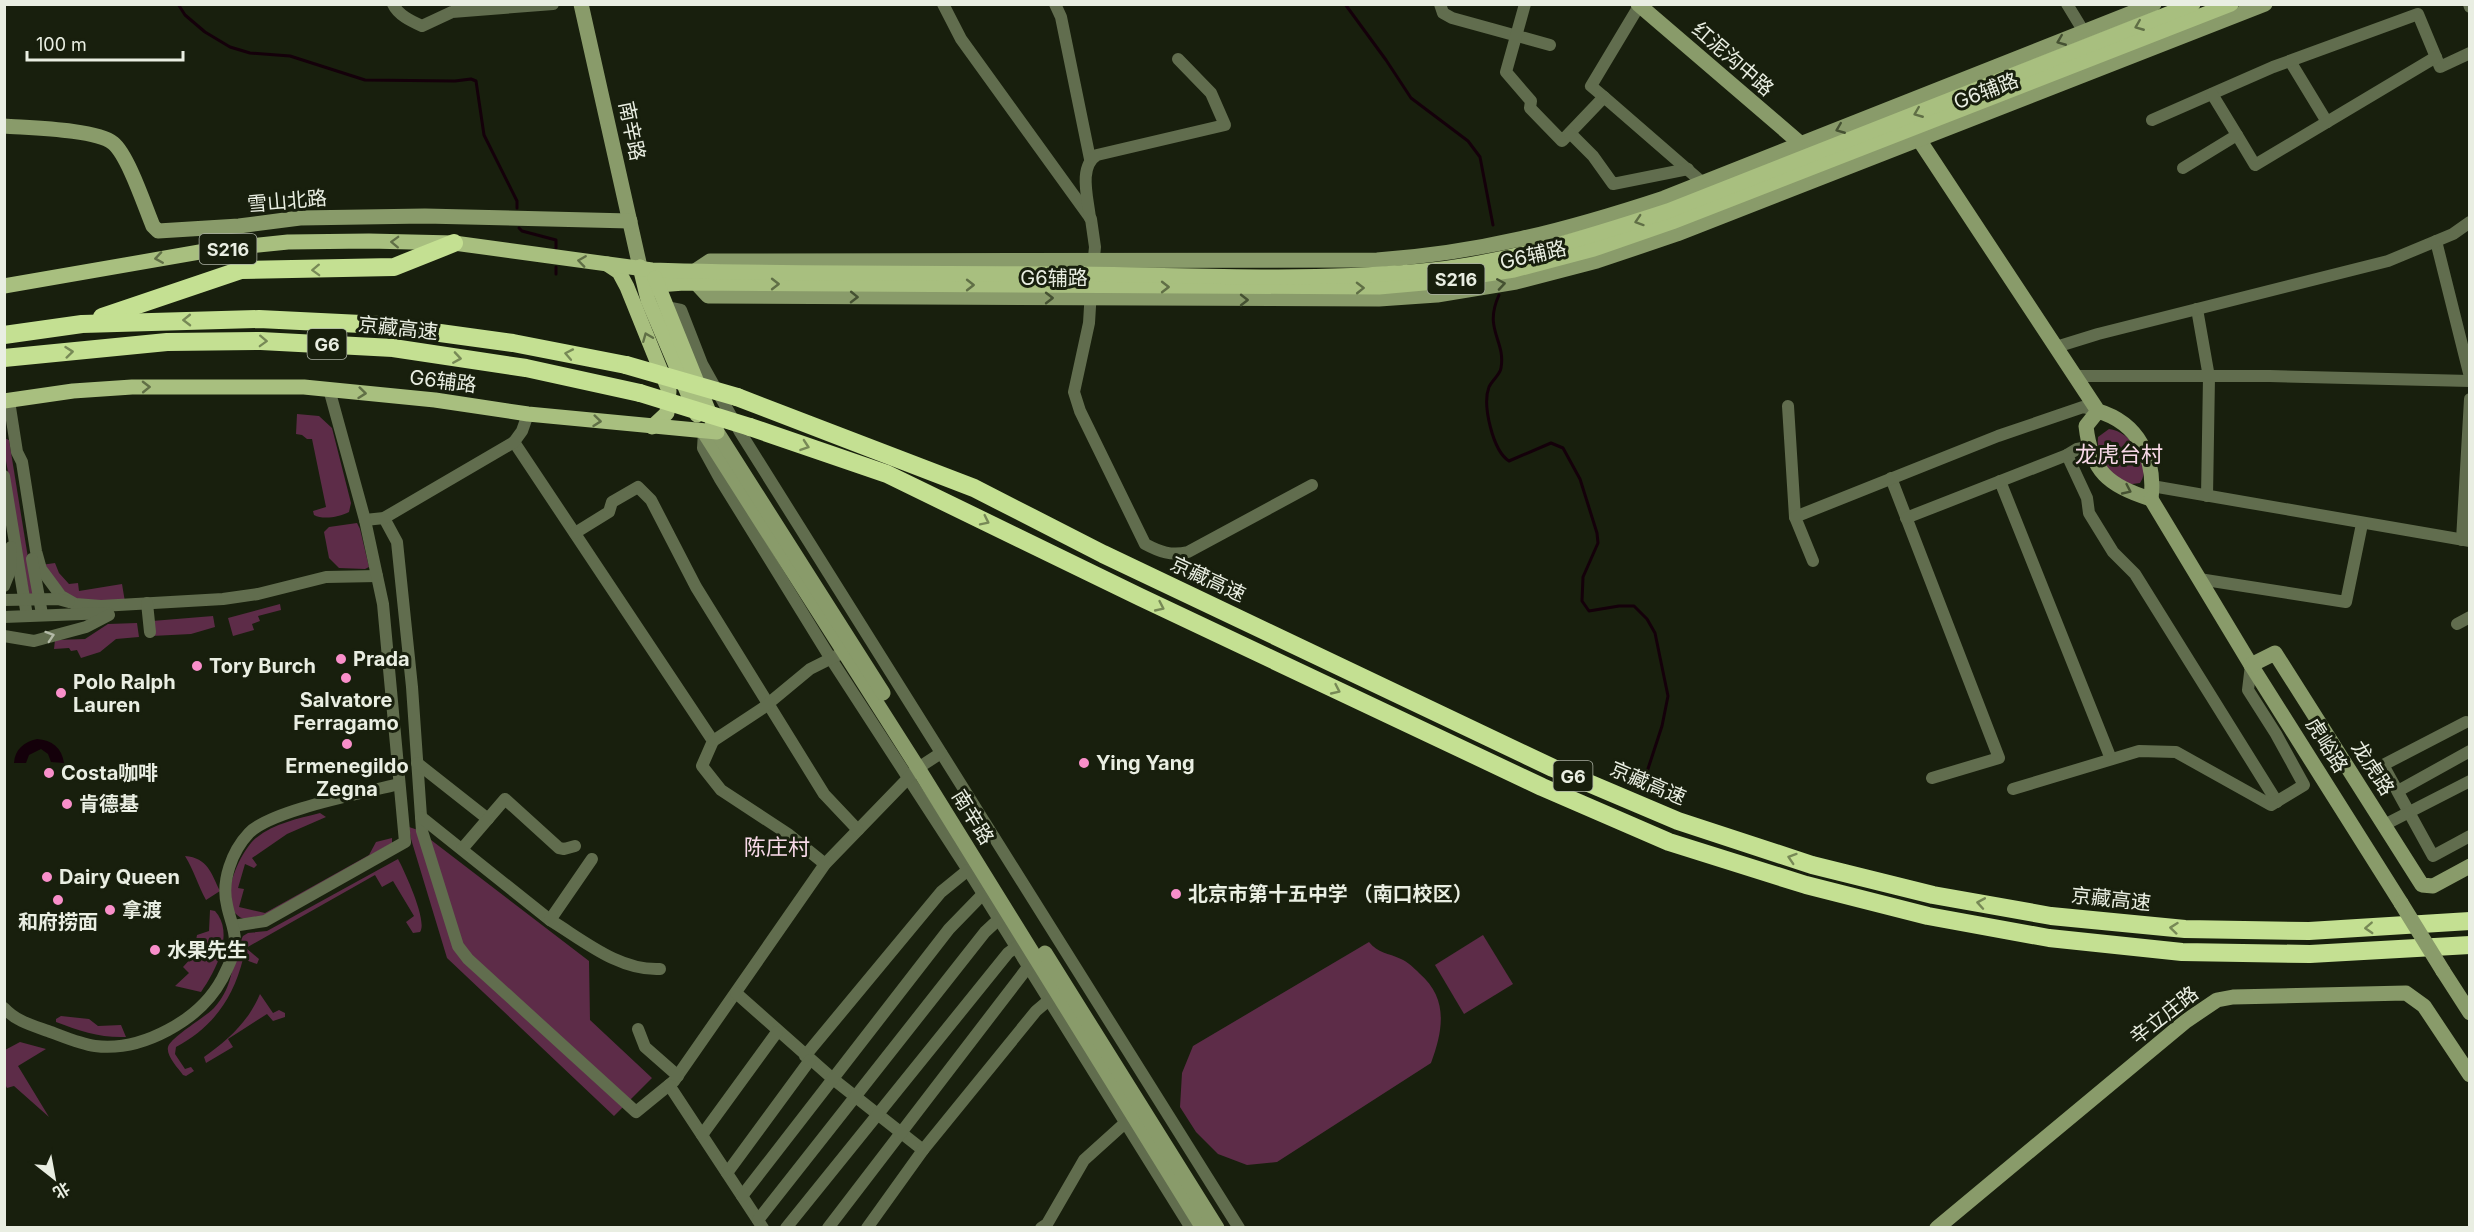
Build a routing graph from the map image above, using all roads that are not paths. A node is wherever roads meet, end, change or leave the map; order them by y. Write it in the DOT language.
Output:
graph roads {
  1 [pos="393,4"];
  2 [pos="554,4"];
  3 [pos="582,4"];
  4 [pos="943,4"];
  5 [pos="1055,4"];
  6 [pos="1440,4"];
  7 [pos="1525,4"];
  8 [pos="2067,4"];
  9 [pos="2154,4"];
  10 [pos="2193,4"];
  11 [pos="2231,4"];
  12 [pos="2265,4"];
  13 [pos="1639,5"];
  14 [pos="2084,32"];
  15 [pos="1516,36"];
  16 [pos="1550,45"];
  17 [pos="2469,52"];
  18 [pos="2436,57"];
  19 [pos="1178,59"];
  20 [pos="2290,61"];
  21 [pos="2212,94"];
  22 [pos="1604,97"];
  23 [pos="2152,120"];
  24 [pos="2327,122"];
  25 [pos="4,126"];
  26 [pos="1570,133"];
  27 [pos="1915,134"];
  28 [pos="2237,135"];
  29 [pos="1801,144"];
  30 [pos="1090,159"];
  31 [pos="2183,168"];
  32 [pos="1688,169"];
  33 [pos="1703,183"];
  34 [pos="1090,219"];
  35 [pos="630,221"];
  36 [pos="2469,222"];
  37 [pos="2436,241"];
  38 [pos="454,243"];
  39 [pos="607,264"];
  40 [pos="646,269"];
  41 [pos="695,277"];
  42 [pos="1092,280"];
  43 [pos="658,285"];
  44 [pos="4,286"];
  45 [pos="666,307"];
  46 [pos="2197,309"];
  47 [pos="82,324"];
  48 [pos="4,334"];
  49 [pos="2056,347"];
  50 [pos="6,359"];
  51 [pos="2075,376"];
  52 [pos="2209,376"];
  53 [pos="2469,379"];
  54 [pos="329,389"];
  55 [pos="2469,399"];
  56 [pos="7,401"];
  57 [pos="1788,406"];
  58 [pos="2098,411"];
  59 [pos="528,414"];
  60 [pos="652,427"];
  61 [pos="745,429"];
  62 [pos="711,432"];
  63 [pos="514,442"];
  64 [pos="2088,447"];
  65 [pos="17,452"];
  66 [pos="2067,455"];
  67 [pos="4,476"];
  68 [pos="1891,478"];
  69 [pos="2000,482"];
  70 [pos="1312,485"];
  71 [pos="2152,493"];
  72 [pos="2207,496"];
  73 [pos="4,511"];
  74 [pos="1795,517"];
  75 [pos="384,518"];
  76 [pos="1906,518"];
  77 [pos="365,520"];
  78 [pos="2362,524"];
  79 [pos="575,533"];
  80 [pos="2466,541"];
  81 [pos="1813,561"];
  82 [pos="2199,579"];
  83 [pos="378,581"];
  84 [pos="4,586"];
  85 [pos="25,599"];
  86 [pos="39,599"];
  87 [pos="4,600"];
  88 [pos="75,604"];
  89 [pos="148,606"];
  90 [pos="112,612"];
  91 [pos="42,614"];
  92 [pos="27,616"];
  93 [pos="2469,617"];
  94 [pos="4,618"];
  95 [pos="2457,624"];
  96 [pos="150,632"];
  97 [pos="4,636"];
  98 [pos="838,655"];
  99 [pos="2251,665"];
  100 [pos="768,703"];
  101 [pos="2466,722"];
  102 [pos="713,741"];
  103 [pos="2469,751"];
  104 [pos="940,753"];
  105 [pos="2111,759"];
  106 [pos="417,763"];
  107 [pos="918,770"];
  108 [pos="1932,778"];
  109 [pos="2469,781"];
  110 [pos="399,784"];
  111 [pos="2013,789"];
  112 [pos="2398,791"];
  113 [pos="2277,802"];
  114 [pos="2409,812"];
  115 [pos="421,817"];
  116 [pos="488,819"];
  117 [pos="2384,825"];
  118 [pos="858,830"];
  119 [pos="2469,836"];
  120 [pos="576,846"];
  121 [pos="462,849"];
  122 [pos="592,859"];
  123 [pos="825,864"];
  124 [pos="2469,866"];
  125 [pos="968,870"];
  126 [pos="983,894"];
  127 [pos="999,919"];
  128 [pos="550,920"];
  129 [pos="2469,921"];
  130 [pos="233,926"];
  131 [pos="2469,945"];
  132 [pos="1016,947"];
  133 [pos="1028,967"];
  134 [pos="660,969"];
  135 [pos="736,993"];
  136 [pos="1049,1000"];
  137 [pos="4,1008"];
  138 [pos="2469,1013"];
  139 [pos="638,1029"];
  140 [pos="777,1032"];
  141 [pos="808,1058"];
  142 [pos="2469,1075"];
  143 [pos="678,1076"];
  144 [pos="833,1079"];
  145 [pos="669,1085"];
  146 [pos="855,1097"];
  147 [pos="878,1114"];
  148 [pos="1125,1123"];
  149 [pos="901,1133"];
  150 [pos="702,1135"];
  151 [pos="923,1150"];
  152 [pos="727,1173"];
  153 [pos="742,1196"];
  154 [pos="760,1224"];
  155 [pos="786,1227"];
  156 [pos="828,1227"];
  157 [pos="867,1227"];
  158 [pos="1041,1227"];
  159 [pos="1191,1227"];
  160 [pos="1203,1227"];
  161 [pos="1217,1227"];
  162 [pos="1239,1227"];
  163 [pos="1937,1227"];
  1 -- 2 [label="street"];
  3 -- 35 [label="street, 南辛路"];
  4 -- 34 [label="street"];
  5 -- 30 [label="street"];
  6 -- 15 [label="street"];
  7 -- 15 [label="street"];
  8 -- 14 [label="street"];
  9 -- 14 [label="street, G6辅路 / S216"];
  10 -- 42 [label="main road, G6辅路 / S216, one-way"];
  11 -- 27 [label="main road, G6辅路 / S216"];
  12 -- 27 [label="street, G6辅路 / S216"];
  13 -- 22 [label="street"];
  13 -- 29 [label="street, 红泥沟中路"];
  14 -- 29 [label="street, G6辅路 / S216, one-way"];
  15 -- 16 [label="street"];
  15 -- 26 [label="street"];
  17 -- 18 [label="street"];
  18 -- 20 [label="street"];
  18 -- 24 [label="street"];
  19 -- 30 [label="street"];
  20 -- 21 [label="street"];
  20 -- 24 [label="street"];
  21 -- 23 [label="street"];
  21 -- 28 [label="street"];
  22 -- 26 [label="street"];
  22 -- 32 [label="street"];
  24 -- 28 [label="street"];
  25 -- 35 [label="street, 雪山北路"];
  26 -- 32 [label="street"];
  42 -- 27 [label="main road, G6辅路 / S216, one-way"];
  27 -- 49 [label="street"];
  28 -- 31 [label="street"];
  29 -- 33 [label="street, G6辅路 / S216"];
  30 -- 34 [label="street"];
  32 -- 33 [label="street"];
  33 -- 42 [label="street, G6辅路 / S216"];
  34 -- 42 [label="street"];
  35 -- 40 [label="street, 南辛路"];
  36 -- 37 [label="street"];
  37 -- 46 [label="street"];
  37 -- 53 [label="street"];
  39 -- 38 [label="main road, G6辅路 / S216, one-way"];
  38 -- 44 [label="main road, G6辅路 / S216, one-way"];
  38 -- 47 [label="highway, one-way"];
  39 -- 40 [label="main road, G6辅路 / S216"];
  60 -- 39 [label="main road, one-way"];
  40 -- 41 [label="main road, G6辅路 / S216"];
  40 -- 43 [label="main road"];
  40 -- 62 [label="main road"];
  41 -- 42 [label="main road, G6辅路 / S216"];
  41 -- 42 [label="street, G6辅路 / S216, one-way"];
  41 -- 43 [label="main road, G6辅路 / S216"];
  42 -- 70 [label="street"];
  43 -- 45 [label="main road"];
  45 -- 61 [label="street"];
  45 -- 62 [label="main road"];
  46 -- 49 [label="street"];
  46 -- 52 [label="street"];
  47 -- 48 [label="highway"];
  129 -- 47 [label="highway, 京藏高速 / G6, one-way, bridge"];
  49 -- 51 [label="street"];
  50 -- 61 [label="highway, 京藏高速 / G6, one-way, bridge"];
  51 -- 52 [label="street"];
  51 -- 58 [label="street"];
  52 -- 53 [label="street"];
  52 -- 72 [label="street"];
  56 -- 54 [label="main road, G6辅路, one-way"];
  54 -- 59 [label="main road, G6辅路, one-way"];
  54 -- 77 [label="street"];
  55 -- 80 [label="street"];
  56 -- 65 [label="street"];
  57 -- 74 [label="street"];
  58 -- 64 [label="street"];
  58 -- 68 [label="street"];
  58 -- 71 [label="street"];
  59 -- 60 [label="main road, G6辅路, one-way"];
  59 -- 63 [label="street"];
  60 -- 62 [label="main road, G6辅路"];
  61 -- 62 [label="street"];
  61 -- 104 [label="street"];
  61 -- 131 [label="highway, G6, one-way"];
  62 -- 98 [label="street, 南辛路"];
  62 -- 107 [label="street, 南辛路"];
  63 -- 75 [label="street"];
  63 -- 79 [label="street"];
  64 -- 66 [label="street"];
  64 -- 71 [label="street, one-way"];
  65 -- 86 [label="street"];
  65 -- 88 [label="street"];
  66 -- 69 [label="street"];
  66 -- 113 [label="street"];
  67 -- 85 [label="street"];
  68 -- 74 [label="street"];
  68 -- 76 [label="street"];
  69 -- 76 [label="street"];
  69 -- 105 [label="street"];
  71 -- 72 [label="street"];
  71 -- 82 [label="street, 虎峪路"];
  72 -- 78 [label="street"];
  73 -- 84 [label="street"];
  74 -- 81 [label="street"];
  75 -- 77 [label="street"];
  75 -- 106 [label="street"];
  76 -- 108 [label="street"];
  77 -- 83 [label="street"];
  78 -- 80 [label="street"];
  78 -- 82 [label="street"];
  79 -- 100 [label="street"];
  79 -- 102 [label="street"];
  82 -- 99 [label="street, 虎峪路"];
  83 -- 89 [label="street"];
  83 -- 110 [label="street"];
  85 -- 86 [label="street"];
  85 -- 87 [label="street"];
  85 -- 92 [label="street"];
  86 -- 88 [label="street"];
  86 -- 91 [label="street"];
  88 -- 89 [label="street"];
  89 -- 90 [label="street"];
  89 -- 96 [label="street"];
  90 -- 91 [label="street"];
  97 -- 90 [label="street, one-way"];
  91 -- 92 [label="street"];
  92 -- 94 [label="street"];
  93 -- 95 [label="street"];
  98 -- 100 [label="street"];
  98 -- 107 [label="street, 南辛路"];
  99 -- 113 [label="street"];
  99 -- 117 [label="street, 龙虎路"];
  99 -- 138 [label="street, 虎峪路, bridge"];
  100 -- 102 [label="street"];
  100 -- 118 [label="street"];
  101 -- 112 [label="street"];
  102 -- 123 [label="street"];
  103 -- 112 [label="street"];
  104 -- 107 [label="street"];
  104 -- 162 [label="street"];
  105 -- 111 [label="street"];
  105 -- 113 [label="street"];
  106 -- 115 [label="street"];
  106 -- 116 [label="street"];
  107 -- 118 [label="street"];
  107 -- 125 [label="street"];
  107 -- 160 [label="street, 南辛路"];
  107 -- 161 [label="street, 南辛路"];
  109 -- 114 [label="street"];
  110 -- 130 [label="street"];
  110 -- 130 [label="street"];
  112 -- 114 [label="street"];
  114 -- 117 [label="street"];
  114 -- 119 [label="street"];
  115 -- 121 [label="street"];
  115 -- 145 [label="street"];
  116 -- 120 [label="street"];
  116 -- 121 [label="street"];
  117 -- 124 [label="street, 龙虎路"];
  118 -- 123 [label="street"];
  121 -- 128 [label="street"];
  122 -- 128 [label="street"];
  123 -- 135 [label="street"];
  125 -- 126 [label="street"];
  125 -- 141 [label="street"];
  126 -- 127 [label="street"];
  126 -- 144 [label="street"];
  127 -- 132 [label="street"];
  127 -- 146 [label="street"];
  128 -- 134 [label="street"];
  130 -- 137 [label="street"];
  132 -- 133 [label="street"];
  132 -- 147 [label="street"];
  133 -- 136 [label="street"];
  133 -- 149 [label="street"];
  135 -- 140 [label="street"];
  135 -- 143 [label="street"];
  136 -- 148 [label="street"];
  136 -- 151 [label="street"];
  139 -- 143 [label="street"];
  140 -- 141 [label="street"];
  140 -- 150 [label="street"];
  141 -- 144 [label="street"];
  141 -- 152 [label="street"];
  142 -- 163 [label="street, 辛立庄路"];
  143 -- 145 [label="street"];
  144 -- 146 [label="street"];
  144 -- 153 [label="street"];
  145 -- 150 [label="street"];
  146 -- 147 [label="street"];
  146 -- 154 [label="street"];
  147 -- 149 [label="street"];
  147 -- 155 [label="street"];
  148 -- 158 [label="street"];
  148 -- 159 [label="street"];
  149 -- 151 [label="street"];
  149 -- 156 [label="street"];
  150 -- 152 [label="street"];
  151 -- 157 [label="street"];
  152 -- 153 [label="street"];
  153 -- 154 [label="street"];
}
